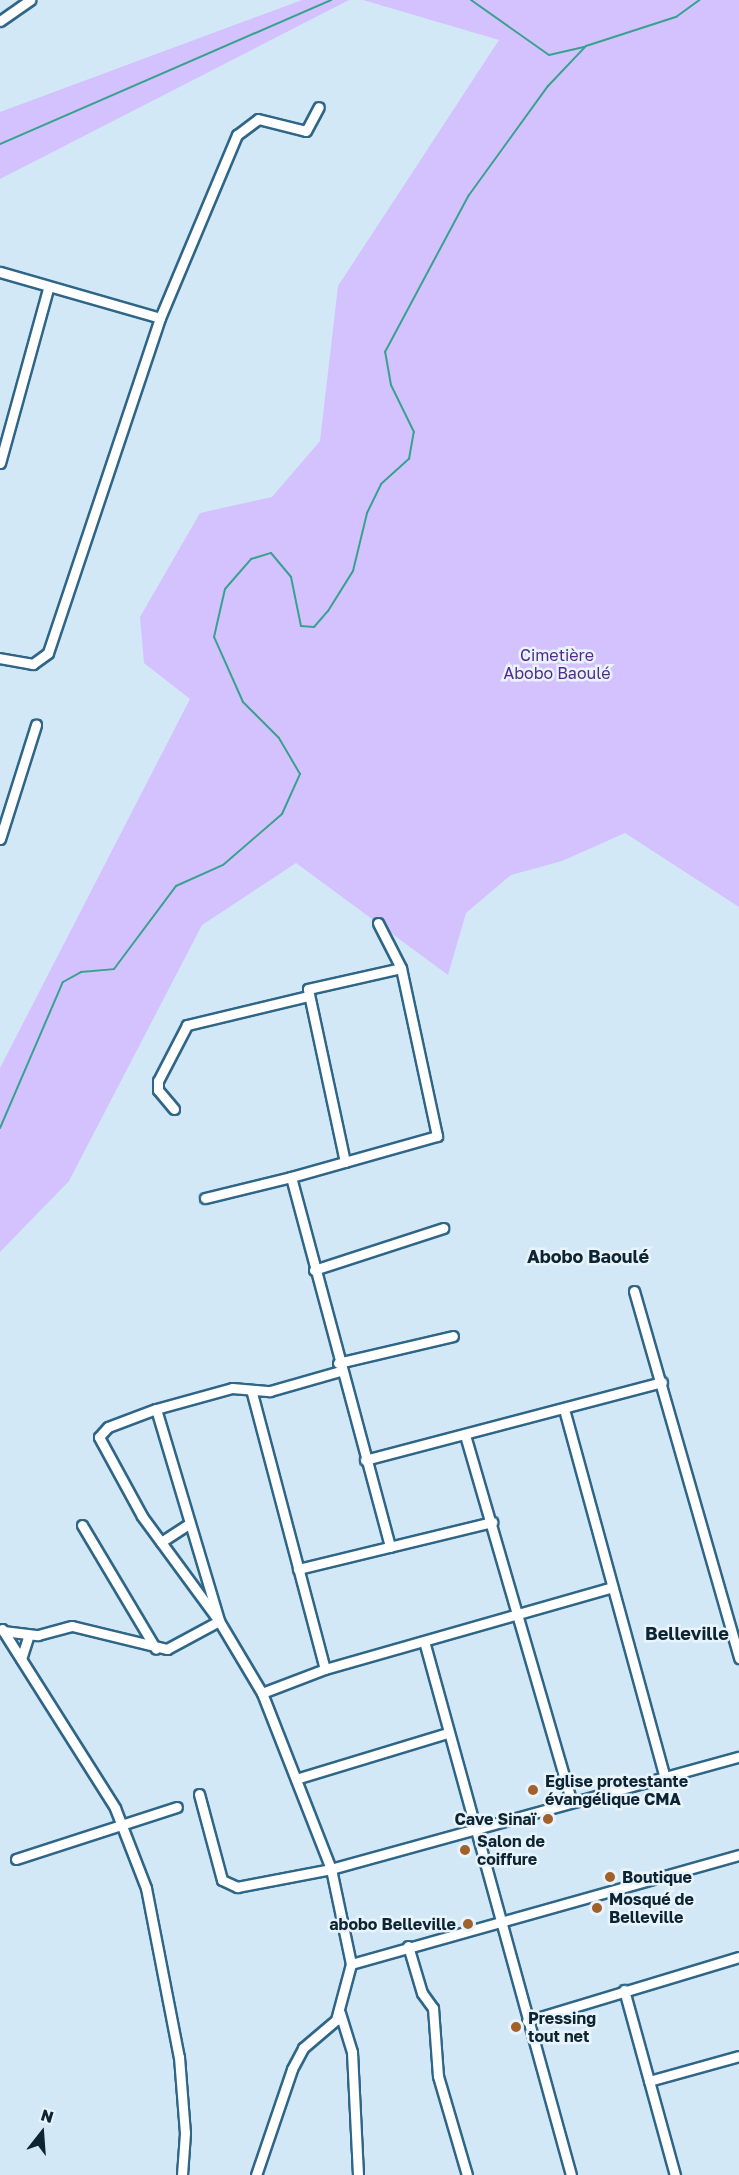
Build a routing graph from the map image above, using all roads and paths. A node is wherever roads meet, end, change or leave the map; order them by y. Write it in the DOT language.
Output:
graph roads {
  1 [pos="26,1"];
  2 [pos="0,21"];
  3 [pos="319,107"];
  4 [pos="0,272"];
  5 [pos="48,289"];
  6 [pos="160,318"];
  7 [pos="0,463"];
  8 [pos="0,658"];
  9 [pos="36,725"];
  10 [pos="0,839"];
  11 [pos="378,923"];
  12 [pos="401,968"];
  13 [pos="309,996"];
  14 [pos="174,1109"];
  15 [pos="345,1162"];
  16 [pos="291,1177"];
  17 [pos="205,1198"];
  18 [pos="442,1228"];
  19 [pos="314,1270"];
  20 [pos="634,1291"];
  21 [pos="453,1336"];
  22 [pos="339,1367"];
  23 [pos="662,1382"];
  24 [pos="252,1393"];
  25 [pos="156,1409"];
  26 [pos="564,1409"];
  27 [pos="465,1435"];
  28 [pos="365,1460"];
  29 [pos="492,1522"];
  30 [pos="189,1524"];
  31 [pos="82,1525"];
  32 [pos="161,1542"];
  33 [pos="390,1547"];
  34 [pos="298,1569"];
  35 [pos="612,1587"];
  36 [pos="516,1614"];
  37 [pos="219,1621"];
  38 [pos="2,1629"];
  39 [pos="29,1635"];
  40 [pos="424,1641"];
  41 [pos="156,1649"];
  42 [pos="739,1658"];
  43 [pos="21,1659"];
  44 [pos="325,1669"];
  45 [pos="262,1693"];
  46 [pos="447,1733"];
  47 [pos="739,1757"];
  48 [pos="664,1774"];
  49 [pos="296,1779"];
  50 [pos="199,1794"];
  51 [pos="571,1799"];
  52 [pos="177,1807"];
  53 [pos="473,1827"];
  54 [pos="123,1828"];
  55 [pos="739,1855"];
  56 [pos="16,1859"];
  57 [pos="331,1869"];
  58 [pos="500,1924"];
  59 [pos="408,1946"];
  60 [pos="739,1957"];
  61 [pos="351,1964"];
  62 [pos="624,1990"];
  63 [pos="340,2013"];
  64 [pos="527,2021"];
  65 [pos="739,2056"];
  66 [pos="649,2081"];
  67 [pos="570,2174"];
  68 [pos="182,2175"];
  69 [pos="256,2175"];
  70 [pos="358,2175"];
  71 [pos="467,2175"];
  72 [pos="675,2175"];
  1 -- 2 [label="street"];
  3 -- 6 [label="street"];
  4 -- 5 [label="street"];
  5 -- 6 [label="street"];
  5 -- 7 [label="street"];
  6 -- 8 [label="street"];
  9 -- 10 [label="street"];
  11 -- 12 [label="street"];
  12 -- 13 [label="street"];
  12 -- 15 [label="street"];
  13 -- 14 [label="street"];
  13 -- 15 [label="street"];
  15 -- 16 [label="street"];
  16 -- 17 [label="street"];
  16 -- 19 [label="street"];
  18 -- 19 [label="street"];
  19 -- 22 [label="street"];
  20 -- 23 [label="street"];
  21 -- 22 [label="street"];
  22 -- 24 [label="street"];
  22 -- 28 [label="street"];
  23 -- 26 [label="street"];
  23 -- 42 [label="street"];
  24 -- 25 [label="street"];
  24 -- 34 [label="street"];
  25 -- 30 [label="street"];
  25 -- 32 [label="street"];
  26 -- 27 [label="street"];
  26 -- 35 [label="street"];
  27 -- 28 [label="street"];
  27 -- 29 [label="street"];
  28 -- 33 [label="street"];
  29 -- 33 [label="street"];
  29 -- 36 [label="street"];
  30 -- 32 [label="street"];
  30 -- 37 [label="street"];
  31 -- 41 [label="street"];
  32 -- 37 [label="street"];
  33 -- 34 [label="street"];
  34 -- 44 [label="street"];
  35 -- 36 [label="street"];
  35 -- 48 [label="street"];
  36 -- 40 [label="street"];
  36 -- 51 [label="street"];
  37 -- 41 [label="street"];
  37 -- 45 [label="street"];
  38 -- 39 [label="street"];
  38 -- 43 [label="street"];
  39 -- 41 [label="street"];
  39 -- 43 [label="street"];
  40 -- 44 [label="street"];
  40 -- 46 [label="street"];
  43 -- 54 [label="street"];
  44 -- 45 [label="street"];
  45 -- 49 [label="street"];
  46 -- 49 [label="street"];
  46 -- 53 [label="street"];
  47 -- 48 [label="street"];
  48 -- 51 [label="street"];
  49 -- 57 [label="street"];
  50 -- 57 [label="street"];
  51 -- 53 [label="street"];
  52 -- 54 [label="street"];
  53 -- 57 [label="street"];
  53 -- 58 [label="street"];
  54 -- 56 [label="street"];
  54 -- 68 [label="street"];
  55 -- 58 [label="street"];
  57 -- 61 [label="street"];
  58 -- 59 [label="street"];
  58 -- 64 [label="street"];
  59 -- 61 [label="street"];
  59 -- 71 [label="street"];
  60 -- 62 [label="street"];
  61 -- 63 [label="street"];
  62 -- 64 [label="street"];
  62 -- 66 [label="street"];
  63 -- 69 [label="street"];
  63 -- 70 [label="street"];
  64 -- 67 [label="street"];
  65 -- 66 [label="street"];
  66 -- 72 [label="street"];
}
